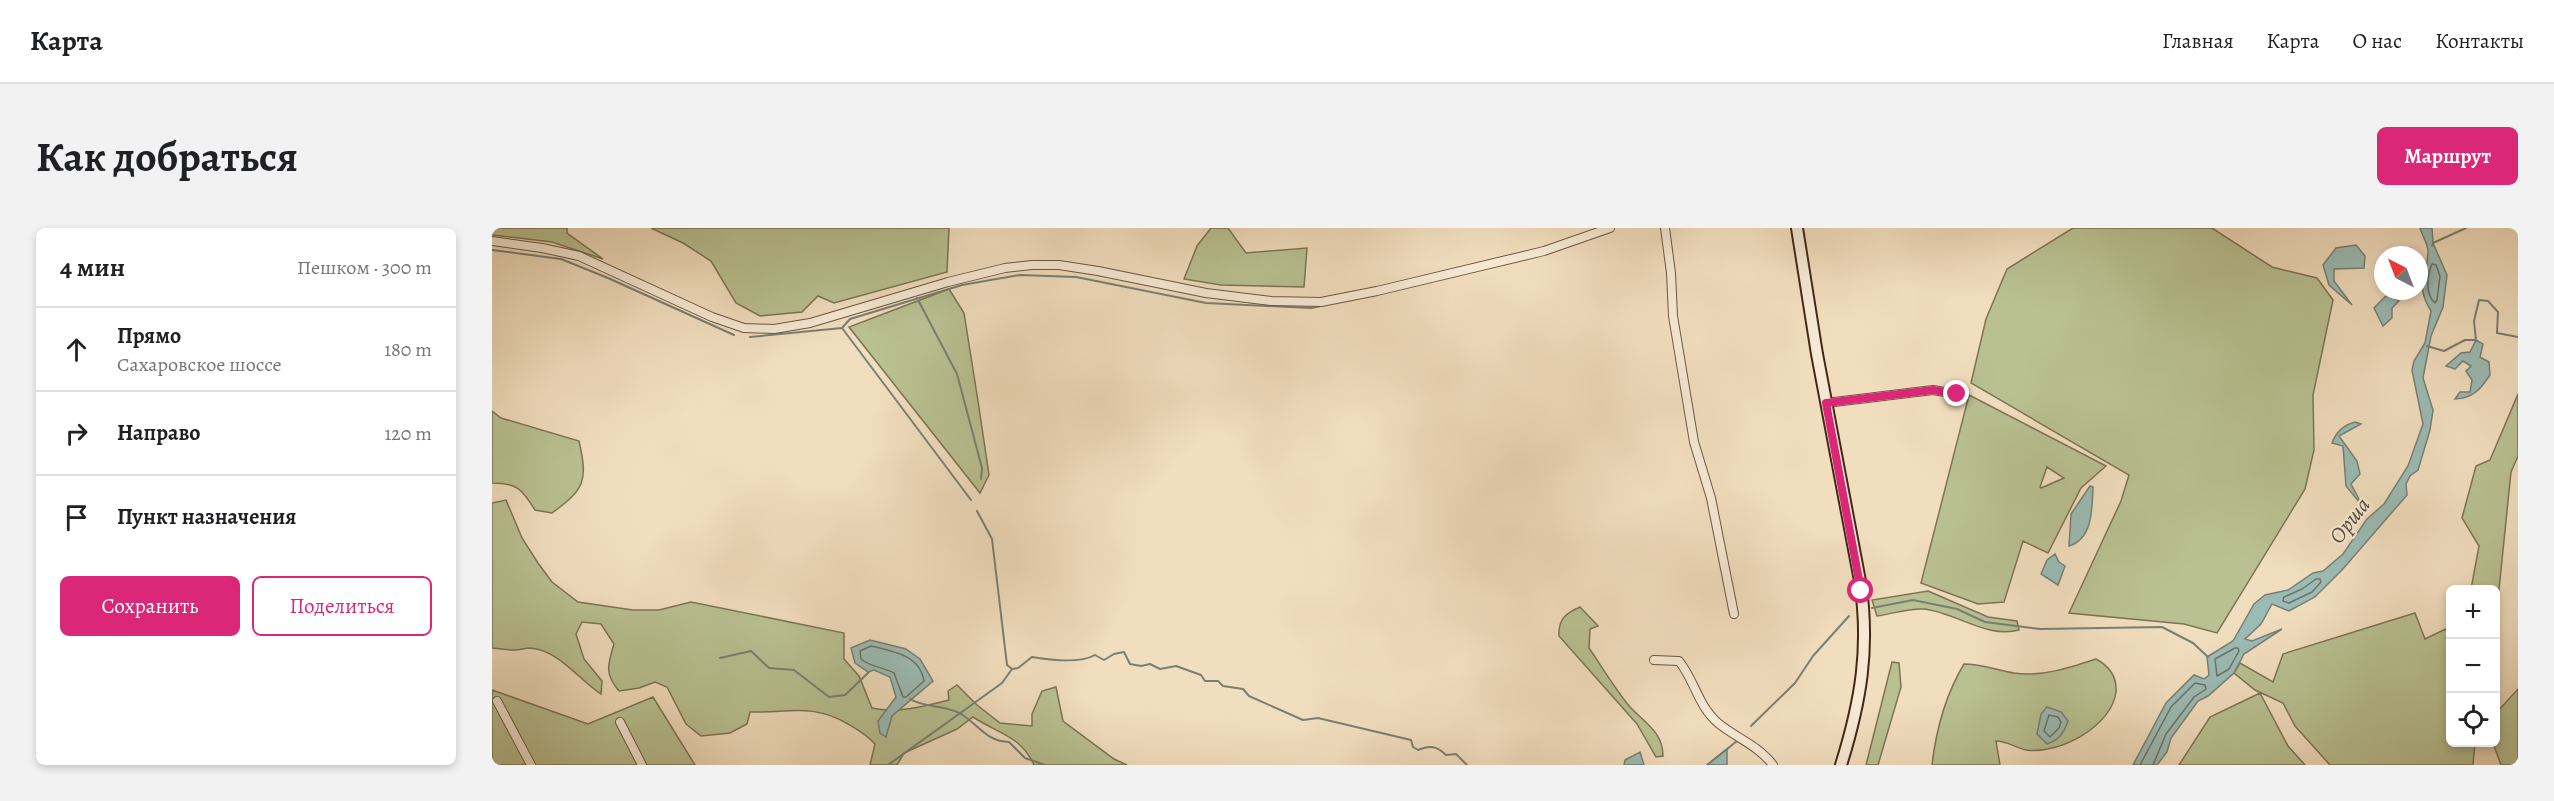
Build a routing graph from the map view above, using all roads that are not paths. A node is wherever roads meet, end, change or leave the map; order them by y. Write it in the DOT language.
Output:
graph roads {
  1 [pos="1610,228"];
  2 [pos="1665,228"];
  3 [pos="1797,228"];
  4 [pos="492,241"];
  5 [pos="1957,394"];
  6 [pos="1826,403"];
  7 [pos="1734,614"];
  8 [pos="1653,660"];
  9 [pos="497,701"];
  10 [pos="620,722"];
  11 [pos="531,765"];
  12 [pos="642,765"];
  13 [pos="1773,765"];
  14 [pos="1841,765"];
  1 -- 4 [label="street"];
  2 -- 7 [label="street"];
  3 -- 6 [label="main road"];
  5 -- 6 [label="street"];
  6 -- 14 [label="main road"];
  8 -- 13 [label="street"];
  9 -- 11 [label="street"];
  10 -- 12 [label="street"];
}
